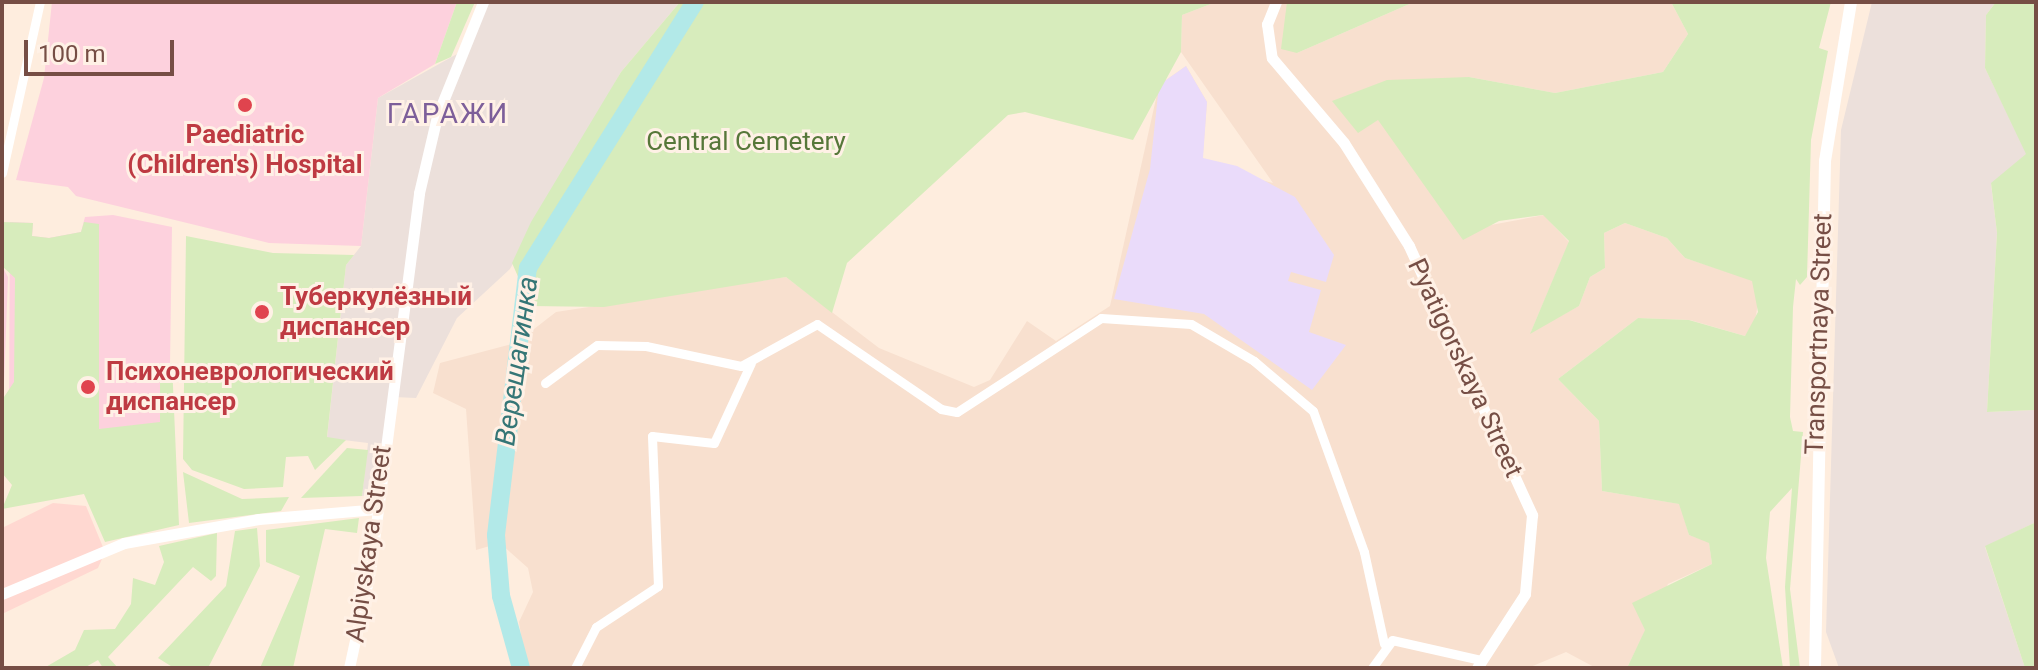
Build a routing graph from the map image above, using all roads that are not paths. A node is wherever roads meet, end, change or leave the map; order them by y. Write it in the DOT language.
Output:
graph roads {
  1 [pos="40,2"];
  2 [pos="483,2"];
  3 [pos="1276,2"];
  4 [pos="1851,2"];
  5 [pos="2,173"];
  6 [pos="751,363"];
  7 [pos="545,383"];
  8 [pos="377,509"];
  9 [pos="2,594"];
  10 [pos="1384,644"];
  11 [pos="1479,664"];
  12 [pos="349,668"];
  13 [pos="575,668"];
  14 [pos="1372,668"];
  15 [pos="1815,668"];
  1 -- 5 [label="street"];
  2 -- 8 [label="street, Alpiyskaya Street"];
  3 -- 11 [label="street, Pyatigorskaya Street"];
  4 -- 15 [label="main road, Transportnaya Street"];
  6 -- 7 [label="street"];
  6 -- 10 [label="street"];
  6 -- 13 [label="street"];
  8 -- 9 [label="street"];
  8 -- 12 [label="street, Alpiyskaya Street"];
  10 -- 11 [label="street"];
  10 -- 14 [label="street"];
}
